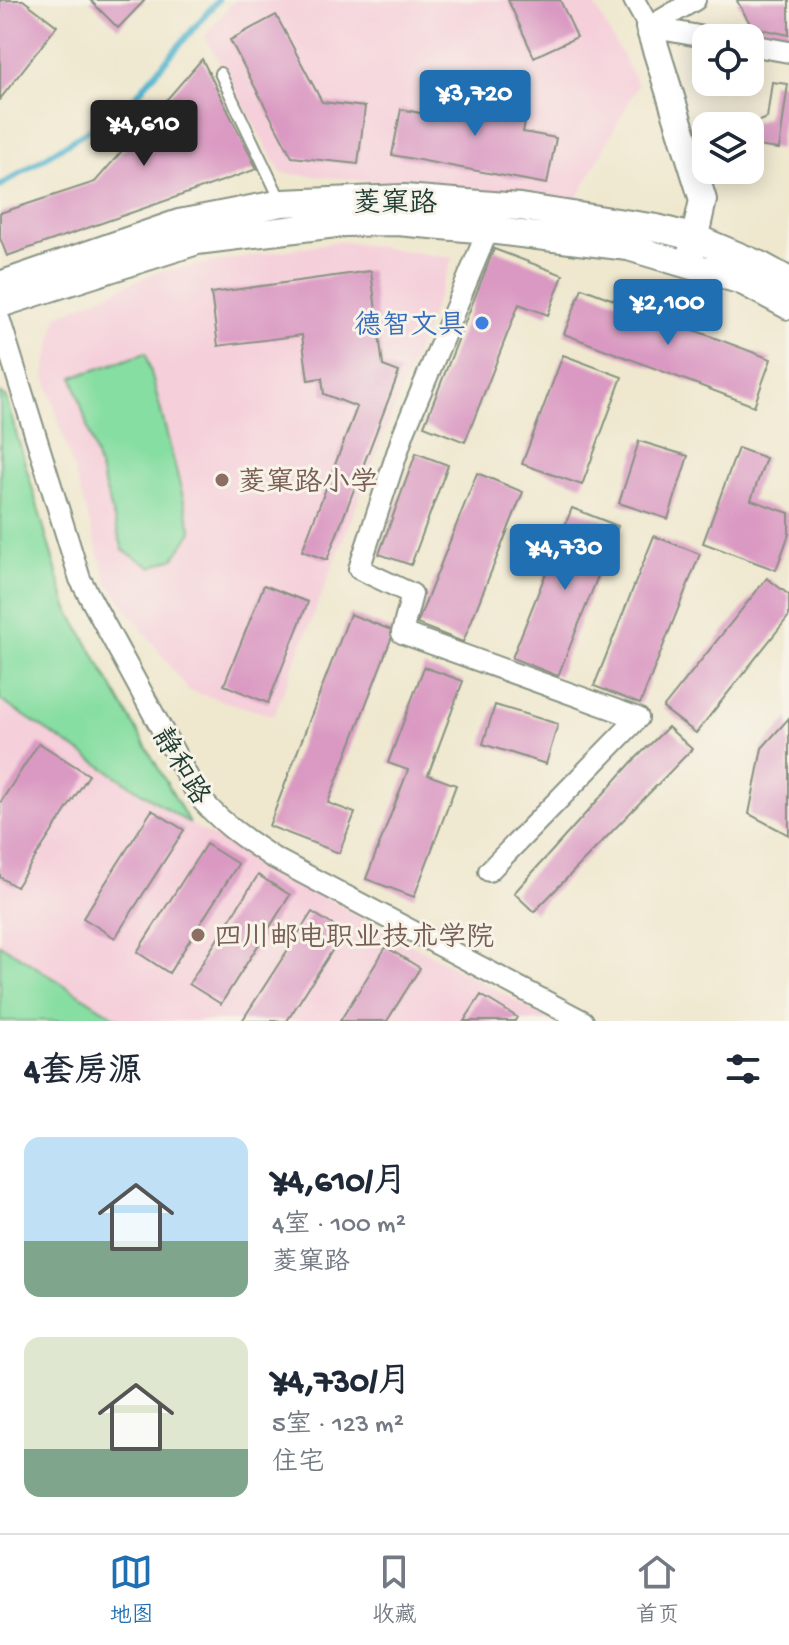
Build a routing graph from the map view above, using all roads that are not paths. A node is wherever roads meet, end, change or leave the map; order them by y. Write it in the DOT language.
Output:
graph roads {
  1 [pos="634,0"];
  2 [pos="695,0"];
  3 [pos="649,27"];
  4 [pos="692,35"];
  5 [pos="764,48"];
  6 [pos="789,52"];
  7 [pos="220,73"];
  8 [pos="282,203"];
  9 [pos="488,230"];
  10 [pos="696,238"];
  11 [pos="688,265"];
  12 [pos="789,281"];
  13 [pos="0,285"];
  14 [pos="0,304"];
  15 [pos="789,306"];
  16 [pos="0,321"];
  17 [pos="489,871"];
  18 [pos="583,1021"];
  1 -- 3 [label="street"];
  2 -- 3 [label="street"];
  3 -- 4 [label="street"];
  3 -- 10 [label="street"];
  5 -- 6 [label="street"];
  7 -- 8 [label="lane"];
  8 -- 10 [label="street, 菱窠路"];
  8 -- 13 [label="street, 菱窠路"];
  9 -- 11 [label="street, 菱窠路"];
  9 -- 14 [label="street, 菱窠路"];
  9 -- 17 [label="street"];
  10 -- 11 [label="street"];
  10 -- 12 [label="street, 菱窠路"];
  11 -- 15 [label="street, 菱窠路"];
  16 -- 18 [label="street, 静和路"];
}
